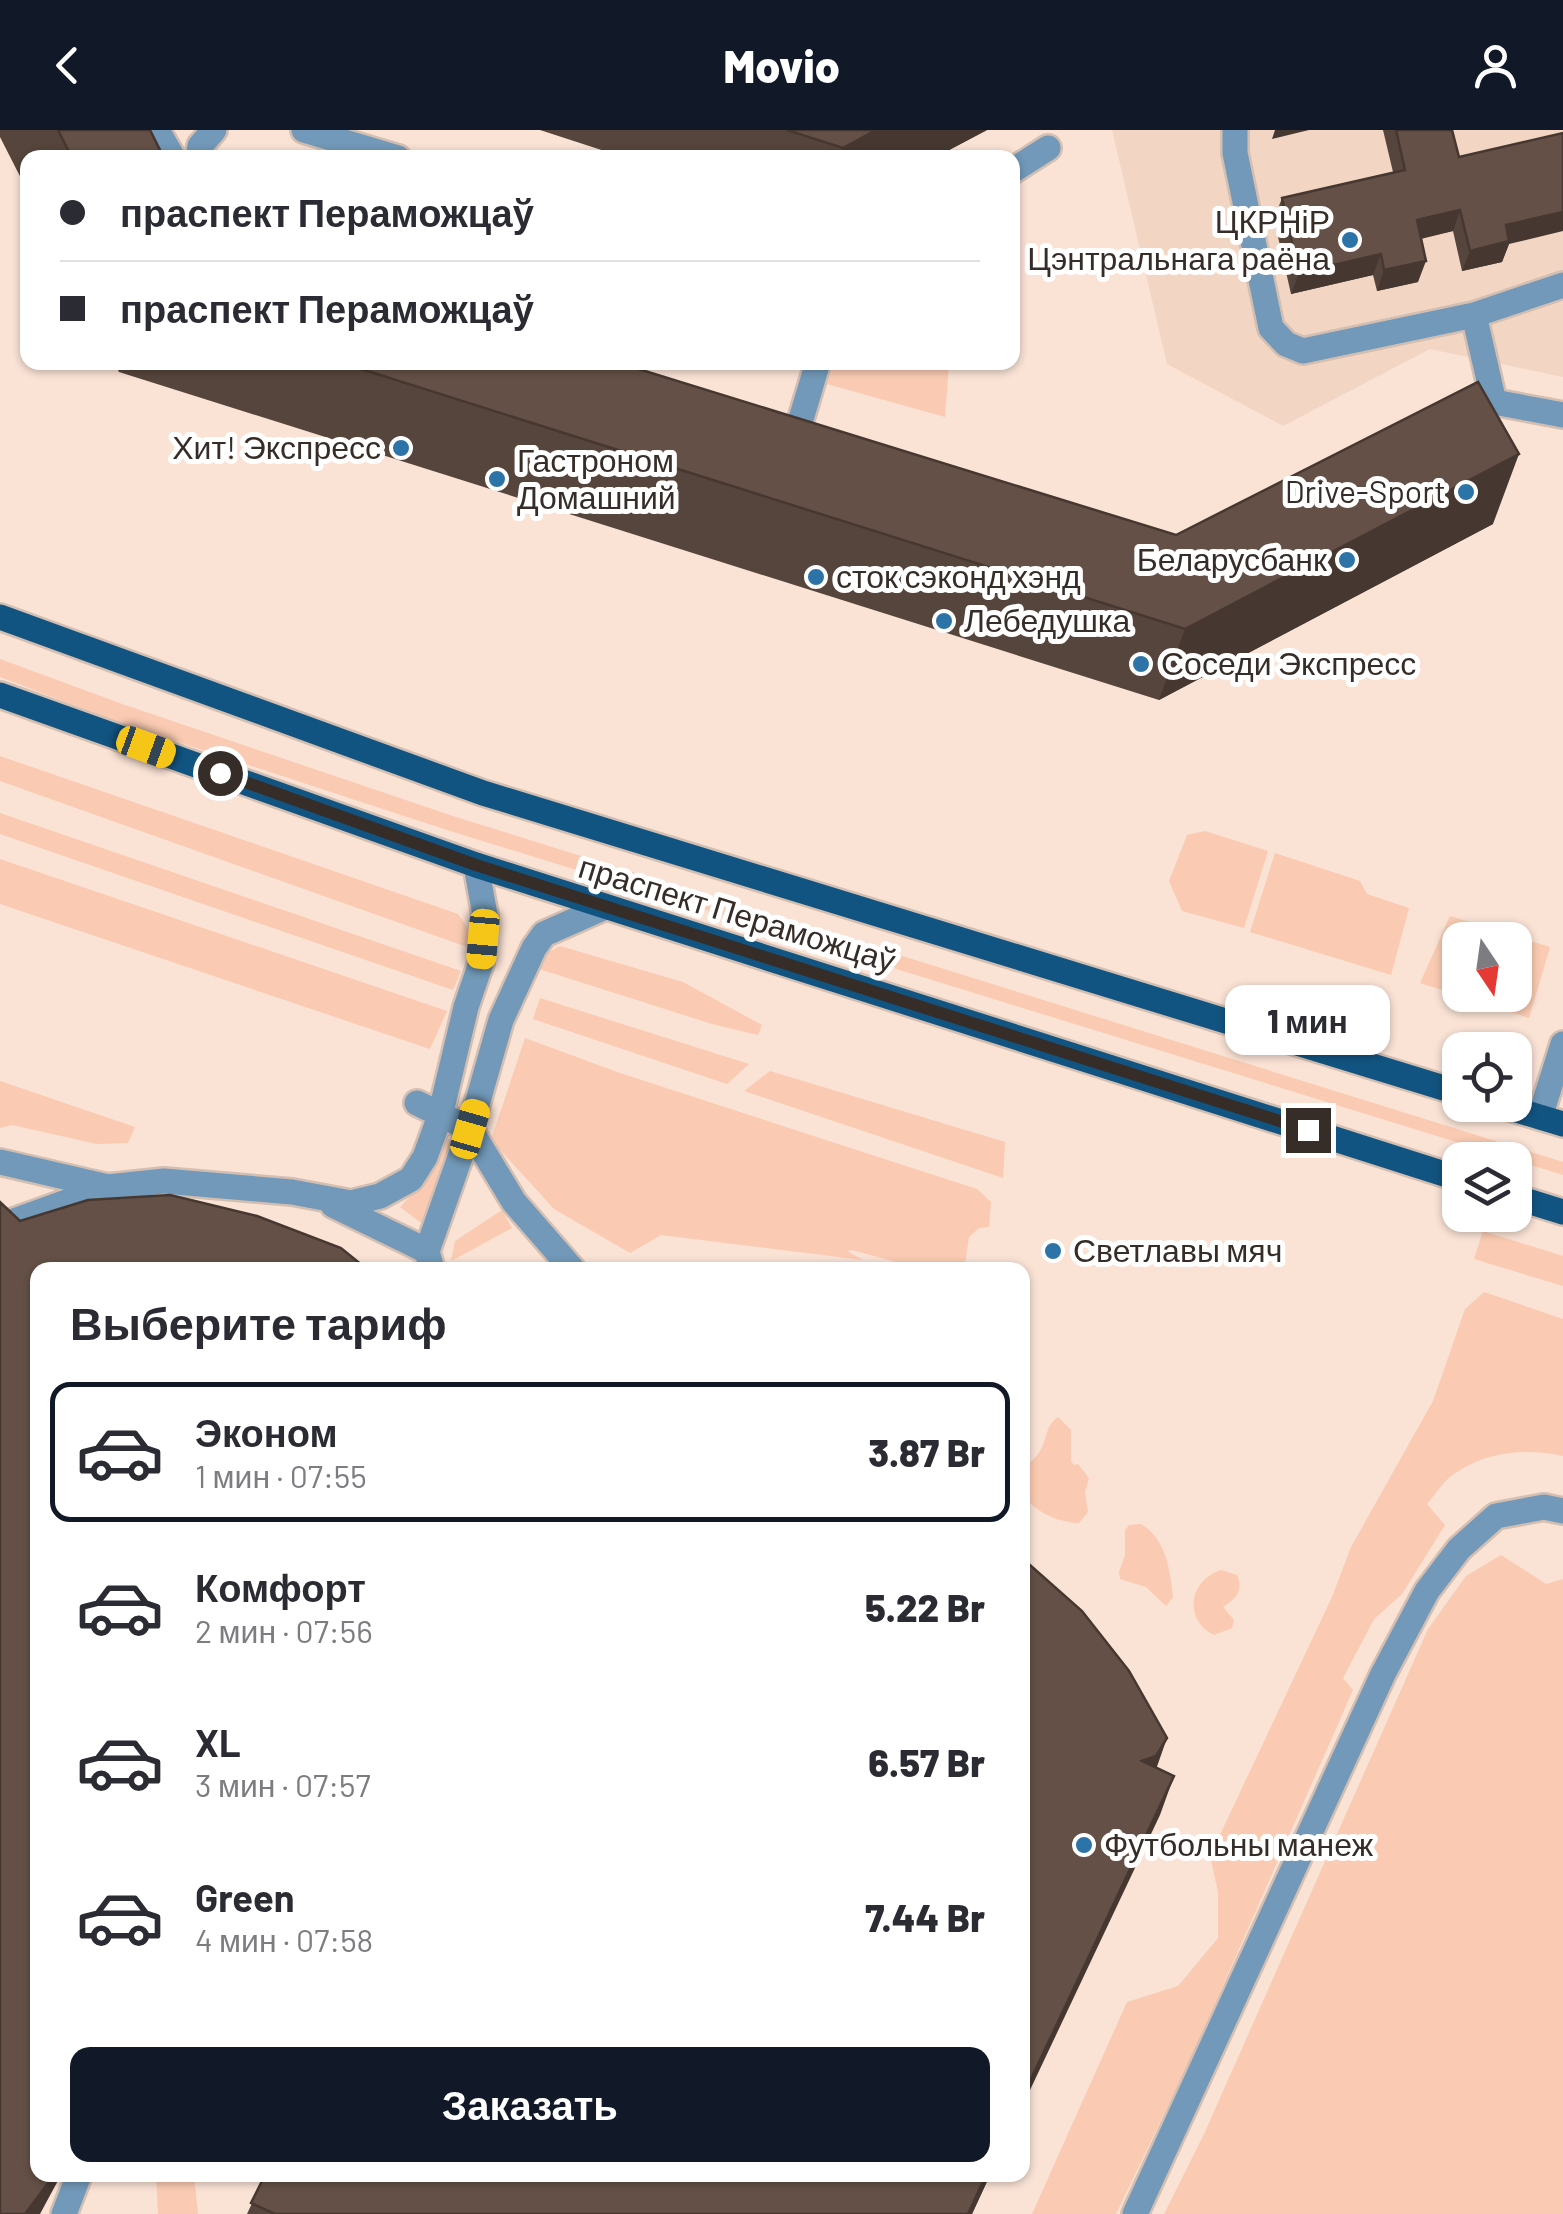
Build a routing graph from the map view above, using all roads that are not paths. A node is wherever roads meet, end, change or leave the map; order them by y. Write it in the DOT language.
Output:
graph roads {
  1 [pos="214,130"];
  2 [pos="304,130"];
  3 [pos="1235,130"];
  4 [pos="1048,148"];
  5 [pos="199,150"];
  6 [pos="371,150"];
  7 [pos="1020,166"];
  8 [pos="1563,285"];
  9 [pos="1474,315"];
  10 [pos="816,370"];
  11 [pos="1494,402"];
  12 [pos="1563,415"];
  13 [pos="1435,421"];
  14 [pos="793,446"];
  15 [pos="0,617"];
  16 [pos="0,694"];
  17 [pos="476,865"];
  18 [pos="605,908"];
  19 [pos="1563,1044"];
  20 [pos="1442,1086"];
  21 [pos="416,1102"];
  22 [pos="440,1116"];
  23 [pos="1552,1121"];
  24 [pos="470,1129"];
  25 [pos="0,1162"];
  26 [pos="1442,1173"];
  27 [pos="108,1187"];
  28 [pos="320,1199"];
  29 [pos="1532,1202"];
  30 [pos="1563,1212"];
  31 [pos="0,1226"];
  32 [pos="430,1260"];
  33 [pos="566,1262"];
  34 [pos="1563,1511"];
  35 [pos="76,2182"];
  36 [pos="64,2214"];
  37 [pos="1135,2214"];
  1 -- 5 [label="street"];
  2 -- 6 [label="street"];
  3 -- 9 [label="street"];
  4 -- 7 [label="street"];
  8 -- 9 [label="street"];
  9 -- 11 [label="street"];
  10 -- 14 [label="street"];
  11 -- 12 [label="street"];
  11 -- 13 [label="street"];
  15 -- 20 [label="main road, праспект Пераможцаў"];
  16 -- 17 [label="main road, праспект Пераможцаў"];
  17 -- 18 [label="main road, праспект Пераможцаў"];
  17 -- 22 [label="street"];
  18 -- 24 [label="street"];
  18 -- 26 [label="main road, праспект Пераможцаў"];
  19 -- 23 [label="street"];
  21 -- 22 [label="street"];
  22 -- 24 [label="street"];
  22 -- 28 [label="street"];
  24 -- 32 [label="street"];
  24 -- 33 [label="street"];
  25 -- 27 [label="street"];
  27 -- 28 [label="street"];
  27 -- 31 [label="street"];
  28 -- 32 [label="street"];
  29 -- 30 [label="main road"];
  34 -- 37 [label="street"];
  35 -- 36 [label="street"];
}
